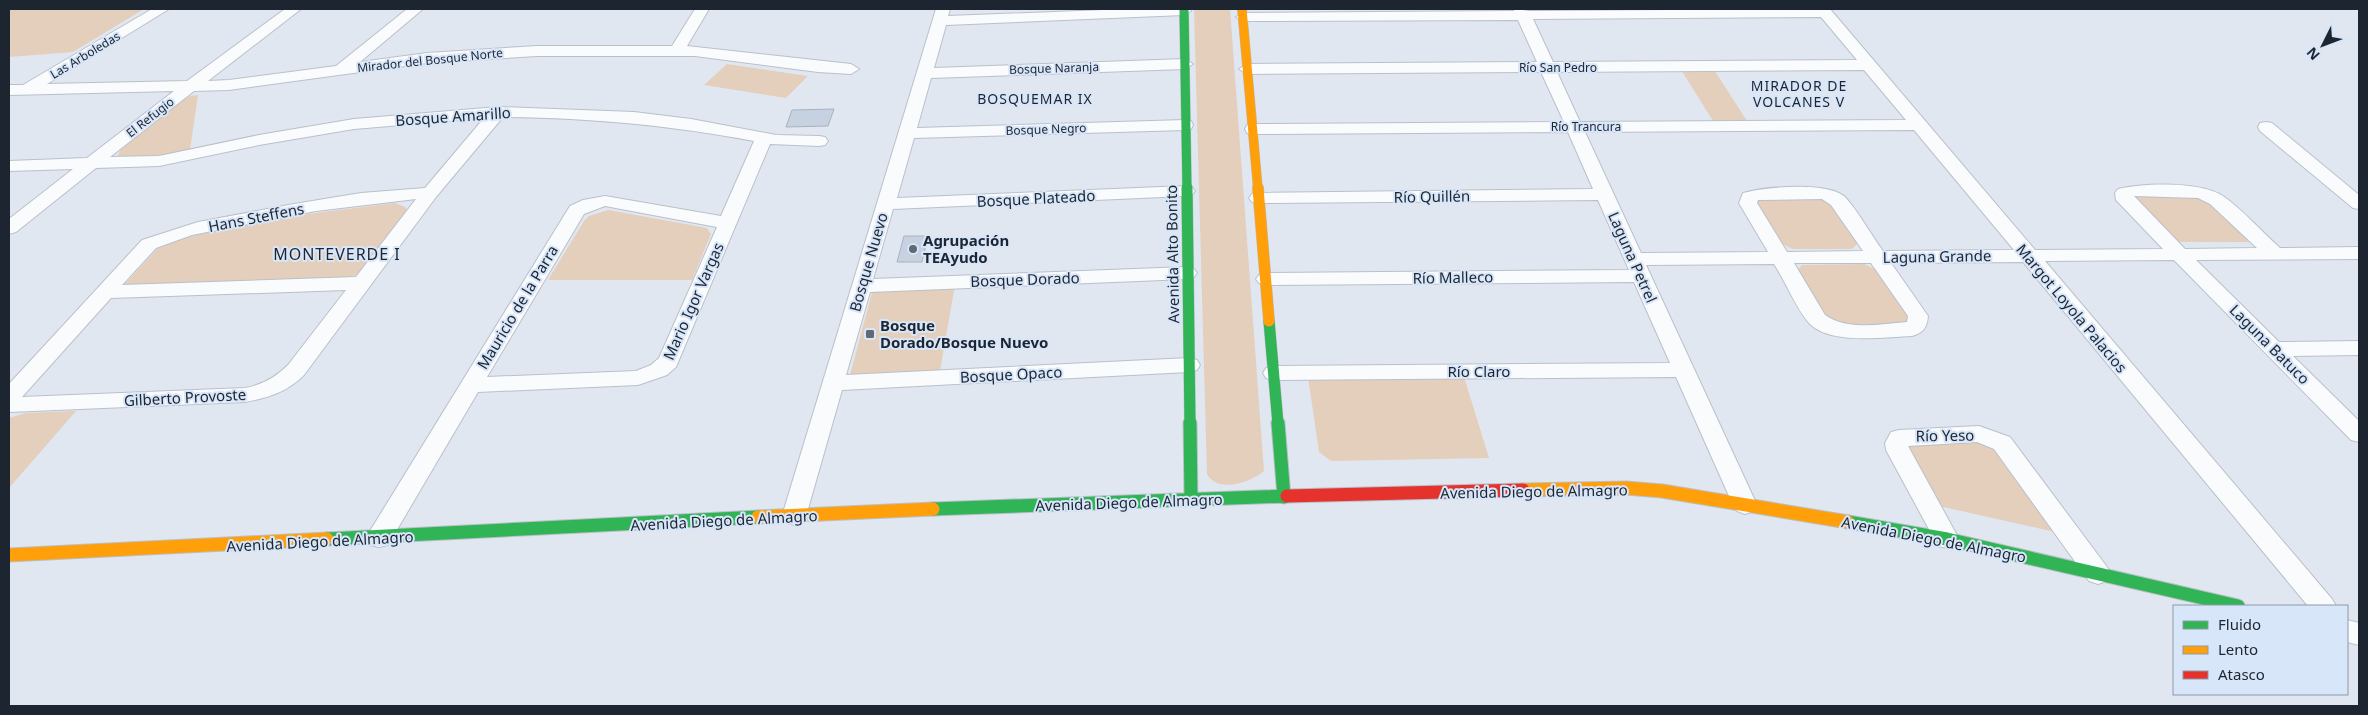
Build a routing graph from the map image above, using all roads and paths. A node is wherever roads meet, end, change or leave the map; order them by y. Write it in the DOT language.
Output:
graph roads {
  1 [pos="162,9"];
  2 [pos="294,9"];
  3 [pos="416,9"];
  4 [pos="702,9"];
  5 [pos="1184,10"];
  6 [pos="1823,11"];
  7 [pos="1523,12"];
  8 [pos="1242,13"];
  9 [pos="941,15"];
  10 [pos="676,50"];
  11 [pos="1185,64"];
  12 [pos="1868,65"];
  13 [pos="1547,67"];
  14 [pos="851,69"];
  15 [pos="1247,69"];
  16 [pos="341,70"];
  17 [pos="924,73"];
  18 [pos="189,87"];
  19 [pos="29,89"];
  20 [pos="9,90"];
  21 [pos="9,102"];
  22 [pos="498,112"];
  23 [pos="1919,124"];
  24 [pos="1185,125"];
  25 [pos="1574,126"];
  26 [pos="2266,127"];
  27 [pos="1252,129"];
  28 [pos="906,133"];
  29 [pos="764,138"];
  30 [pos="819,141"];
  31 [pos="89,164"];
  32 [pos="9,166"];
  33 [pos="1186,191"];
  34 [pos="430,193"];
  35 [pos="1605,194"];
  36 [pos="1258,198"];
  37 [pos="886,204"];
  38 [pos="2359,204"];
  39 [pos="728,223"];
  40 [pos="9,228"];
  41 [pos="2274,253"];
  42 [pos="2359,253"];
  43 [pos="2180,254"];
  44 [pos="2028,255"];
  45 [pos="1877,257"];
  46 [pos="1781,258"];
  47 [pos="1638,267"];
  48 [pos="1187,273"];
  49 [pos="1266,279"];
  50 [pos="363,283"];
  51 [pos="862,286"];
  52 [pos="103,292"];
  53 [pos="2359,348"];
  54 [pos="2275,349"];
  55 [pos="1189,365"];
  56 [pos="1683,370"];
  57 [pos="1274,373"];
  58 [pos="833,383"];
  59 [pos="470,385"];
  60 [pos="9,397"];
  61 [pos="9,405"];
  62 [pos="2359,434"];
  63 [pos="1284,497"];
  64 [pos="1191,500"];
  65 [pos="1745,505"];
  66 [pos="794,516"];
  67 [pos="379,538"];
  68 [pos="1947,539"];
  69 [pos="9,555"];
  70 [pos="2098,574"];
  71 [pos="2234,605"];
  72 [pos="2322,605"];
  1 -- 19 [label="street, Las Arboledas"];
  2 -- 18 [label="street, El Refugio"];
  3 -- 16 [label="street"];
  4 -- 10 [label="street"];
  5 -- 9 [label="street"];
  5 -- 11 [label="street, Avenida Alto Bonito"];
  6 -- 7 [label="street"];
  6 -- 12 [label="street, Margot Loyola Palacios"];
  7 -- 8 [label="street"];
  7 -- 13 [label="street, Laguna Petrel"];
  8 -- 15 [label="street"];
  9 -- 17 [label="street, Bosque Nuevo"];
  10 -- 14 [label="street, Mirador del Bosque Norte"];
  10 -- 16 [label="street, Mirador del Bosque Norte"];
  11 -- 17 [label="street, Bosque Naranja"];
  11 -- 24 [label="street, Avenida Alto Bonito"];
  12 -- 13 [label="street, Río San Pedro"];
  12 -- 23 [label="street, Margot Loyola Palacios"];
  13 -- 15 [label="street, Río San Pedro"];
  13 -- 25 [label="street, Laguna Petrel"];
  15 -- 27 [label="street"];
  16 -- 18 [label="street, Mirador del Bosque Norte"];
  17 -- 28 [label="street, Bosque Nuevo"];
  18 -- 19 [label="street, Mirador del Bosque Norte"];
  18 -- 31 [label="street, El Refugio"];
  19 -- 20 [label="street, Mirador del Bosque Norte"];
  19 -- 21 [label="street, Las Arboledas"];
  22 -- 29 [label="street, Bosque Amarillo"];
  22 -- 31 [label="street, Bosque Amarillo"];
  22 -- 34 [label="street, Gilberto Provoste"];
  23 -- 25 [label="street, Río Trancura"];
  23 -- 44 [label="street, Margot Loyola Palacios"];
  24 -- 28 [label="street, Bosque Negro"];
  24 -- 33 [label="street, Avenida Alto Bonito"];
  25 -- 27 [label="street, Río Trancura"];
  25 -- 35 [label="street, Laguna Petrel"];
  26 -- 38 [label="street"];
  27 -- 36 [label="street"];
  28 -- 37 [label="street, Bosque Nuevo"];
  29 -- 30 [label="street, Bosque Amarillo"];
  29 -- 39 [label="street, Mario Igor Vargas"];
  31 -- 32 [label="street, Bosque Amarillo"];
  31 -- 40 [label="street, El Refugio"];
  33 -- 37 [label="street, Bosque Plateado"];
  33 -- 48 [label="street, Avenida Alto Bonito"];
  34 -- 50 [label="street, Gilberto Provoste"];
  34 -- 52 [label="street, Hans Steffens"];
  35 -- 36 [label="street, Río Quillén"];
  35 -- 47 [label="street, Laguna Petrel"];
  36 -- 49 [label="street"];
  37 -- 51 [label="street, Bosque Nuevo"];
  39 -- 59 [label="street, Mario Igor Vargas"];
  39 -- 59 [label="street, Mauricio de la Parra"];
  41 -- 42 [label="street, Laguna Grande"];
  41 -- 43 [label="street, Laguna Grande"];
  41 -- 43 [label="street, Laguna Batuco"];
  43 -- 44 [label="street, Laguna Grande"];
  43 -- 54 [label="street, Laguna Batuco"];
  44 -- 45 [label="street, Laguna Grande"];
  44 -- 72 [label="street, Margot Loyola Palacios"];
  45 -- 46 [label="street, Laguna Grande"];
  45 -- 46 [label="street"];
  45 -- 46 [label="street"];
  46 -- 47 [label="street, Laguna Grande"];
  47 -- 49 [label="street, Río Malleco"];
  47 -- 56 [label="street, Laguna Petrel"];
  48 -- 51 [label="street, Bosque Dorado"];
  48 -- 55 [label="street, Avenida Alto Bonito"];
  49 -- 57 [label="street"];
  50 -- 52 [label="street"];
  50 -- 61 [label="street, Gilberto Provoste"];
  51 -- 58 [label="street, Bosque Nuevo"];
  52 -- 60 [label="street, Hans Steffens"];
  53 -- 54 [label="street"];
  54 -- 62 [label="street, Laguna Batuco"];
  55 -- 58 [label="street, Bosque Opaco"];
  55 -- 64 [label="street, Avenida Alto Bonito"];
  56 -- 57 [label="street, Río Claro"];
  56 -- 65 [label="street, Laguna Petrel"];
  57 -- 63 [label="street"];
  58 -- 66 [label="street, Bosque Nuevo"];
  59 -- 67 [label="street, Mauricio de la Parra"];
  63 -- 64 [label="street, Avenida Diego de Almagro"];
  63 -- 65 [label="street, Avenida Diego de Almagro"];
  64 -- 66 [label="street, Avenida Diego de Almagro"];
  65 -- 68 [label="street, Avenida Diego de Almagro"];
  66 -- 67 [label="street, Avenida Diego de Almagro"];
  67 -- 69 [label="street, Avenida Diego de Almagro"];
  68 -- 70 [label="street, Avenida Diego de Almagro"];
  68 -- 70 [label="street, Río Yeso"];
  70 -- 71 [label="street, Avenida Diego de Almagro"];
}
